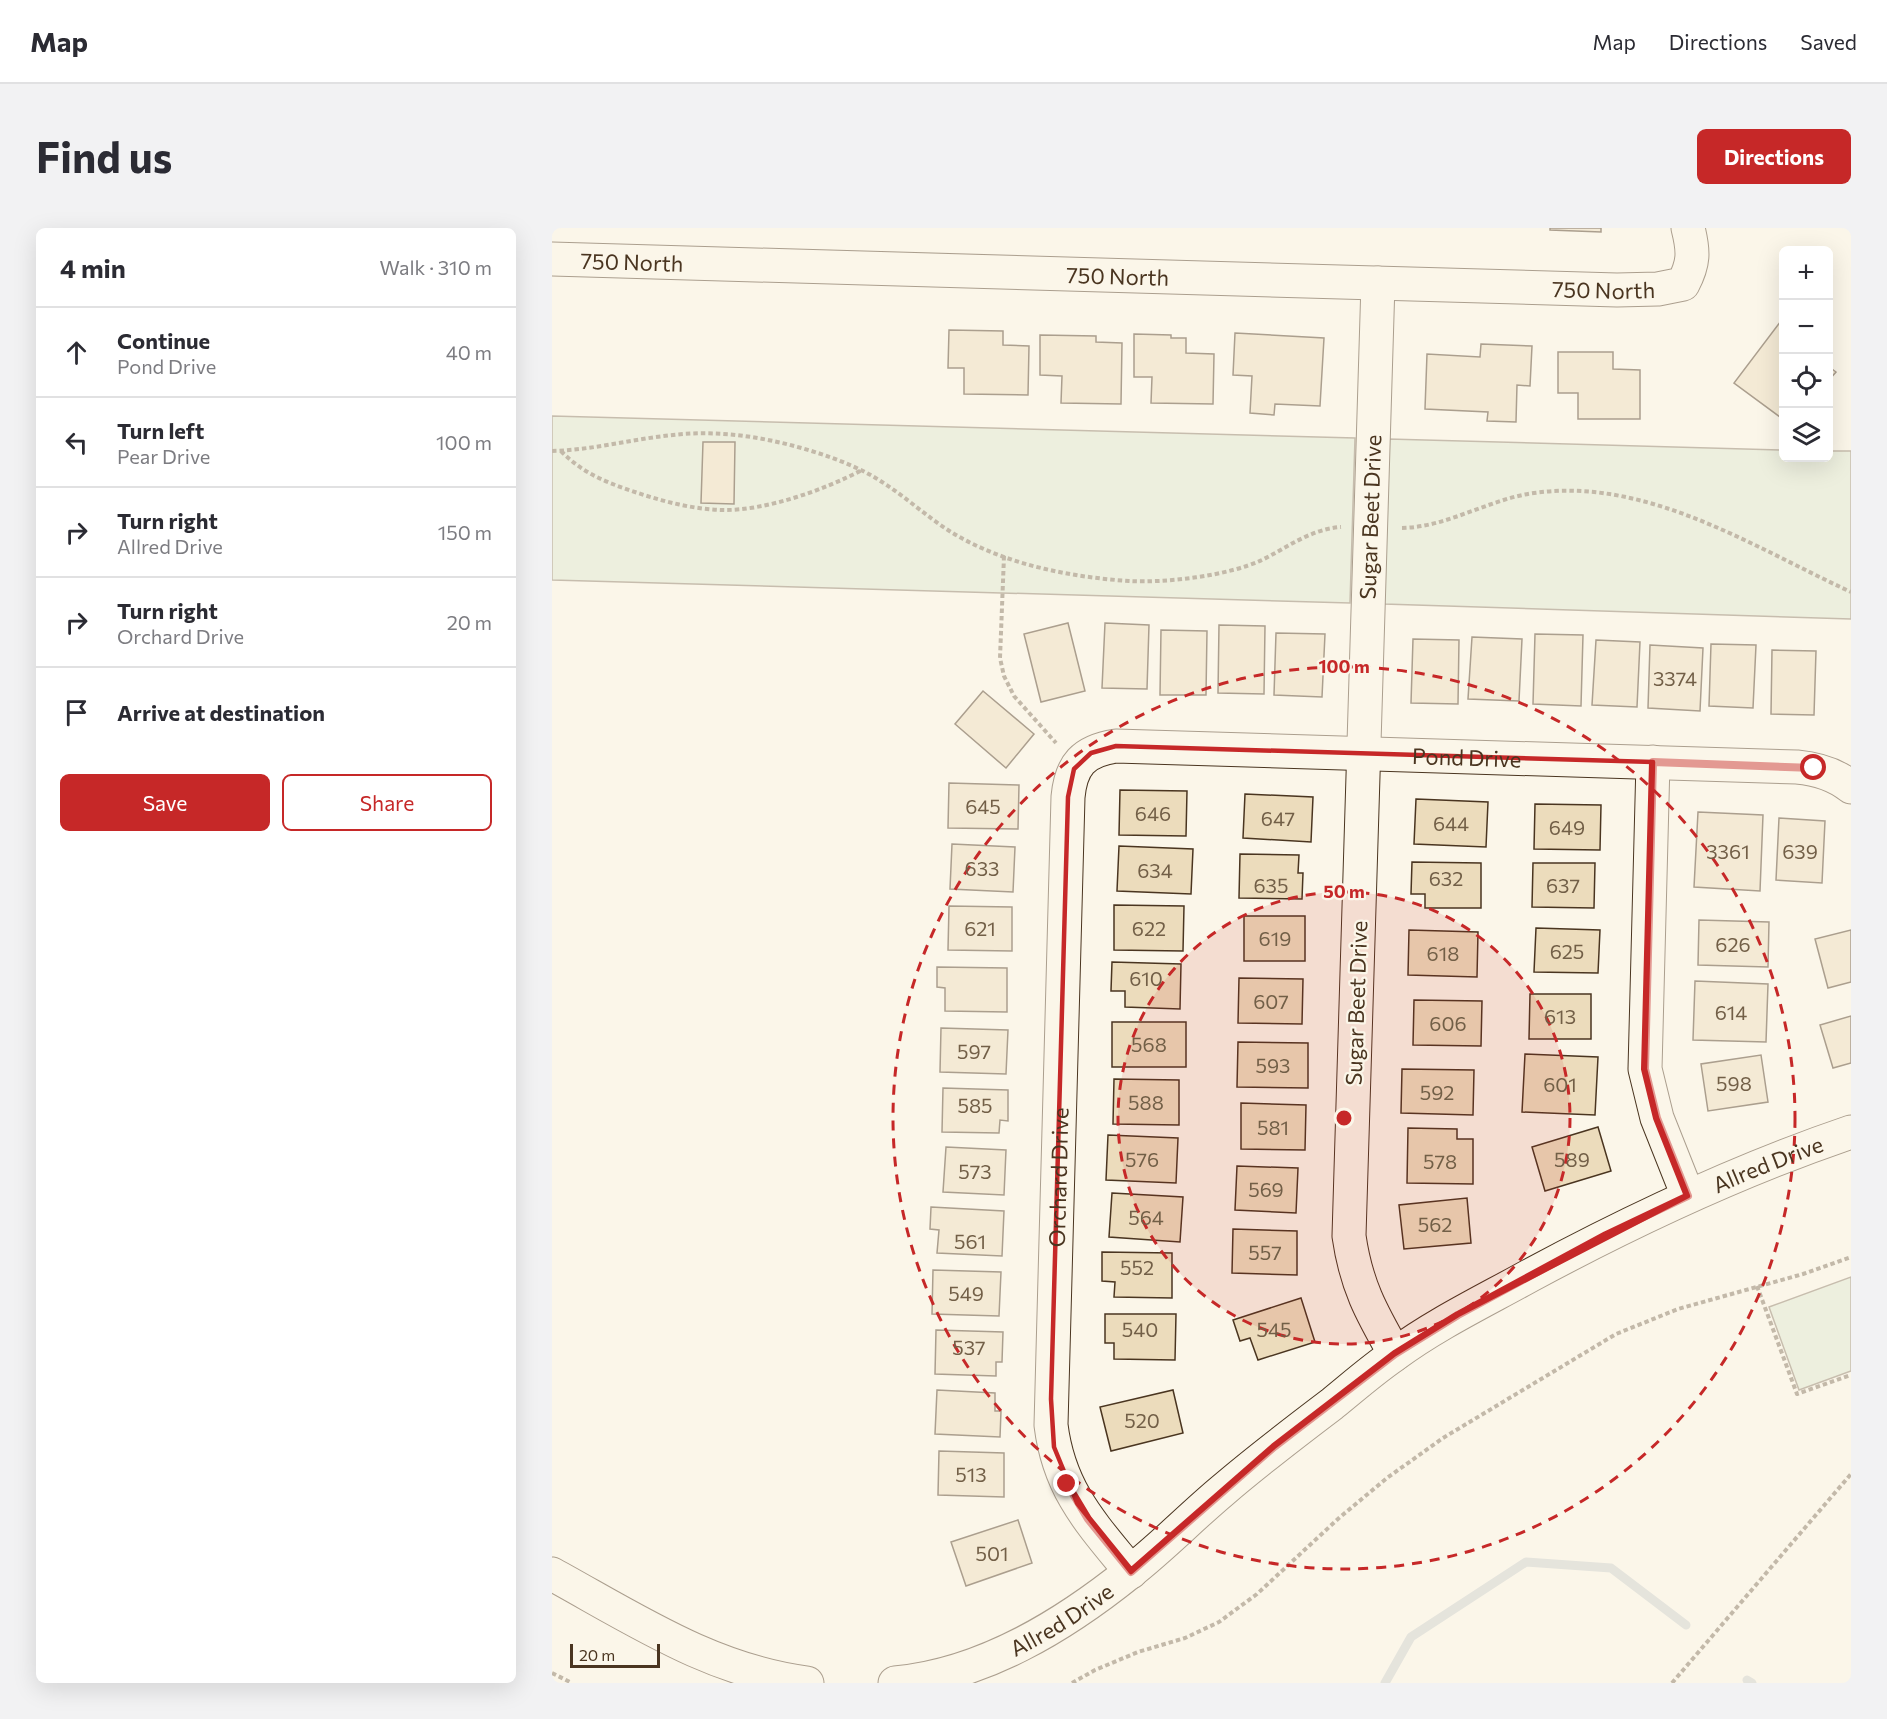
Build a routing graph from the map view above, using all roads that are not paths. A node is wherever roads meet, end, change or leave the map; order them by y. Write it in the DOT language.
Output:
graph roads {
  1 [pos="1688,228"];
  2 [pos="552,259"];
  3 [pos="1378,283"];
  4 [pos="1071,754"];
  5 [pos="1363,754"];
  6 [pos="1653,762"];
  7 [pos="1851,788"];
  8 [pos="1851,1132"];
  9 [pos="1688,1196"];
  10 [pos="1395,1354"];
  11 [pos="1131,1572"];
  12 [pos="552,1574"];
  13 [pos="807,1683"];
  14 [pos="895,1683"];
  1 -- 3 [label="street, 750 North"];
  2 -- 3 [label="street, 750 North"];
  3 -- 5 [label="street, Sugar Beet Drive"];
  4 -- 5 [label="street, Pond Drive"];
  4 -- 11 [label="street, Orchard Drive"];
  5 -- 6 [label="street, Pond Drive"];
  5 -- 10 [label="street, Sugar Beet Drive"];
  6 -- 7 [label="street, Pond Drive"];
  6 -- 9 [label="street"];
  8 -- 9 [label="street, Allred Drive"];
  9 -- 10 [label="street, Allred Drive"];
  10 -- 11 [label="street, Allred Drive"];
  11 -- 14 [label="street, Allred Drive"];
  12 -- 13 [label="street"];
}
